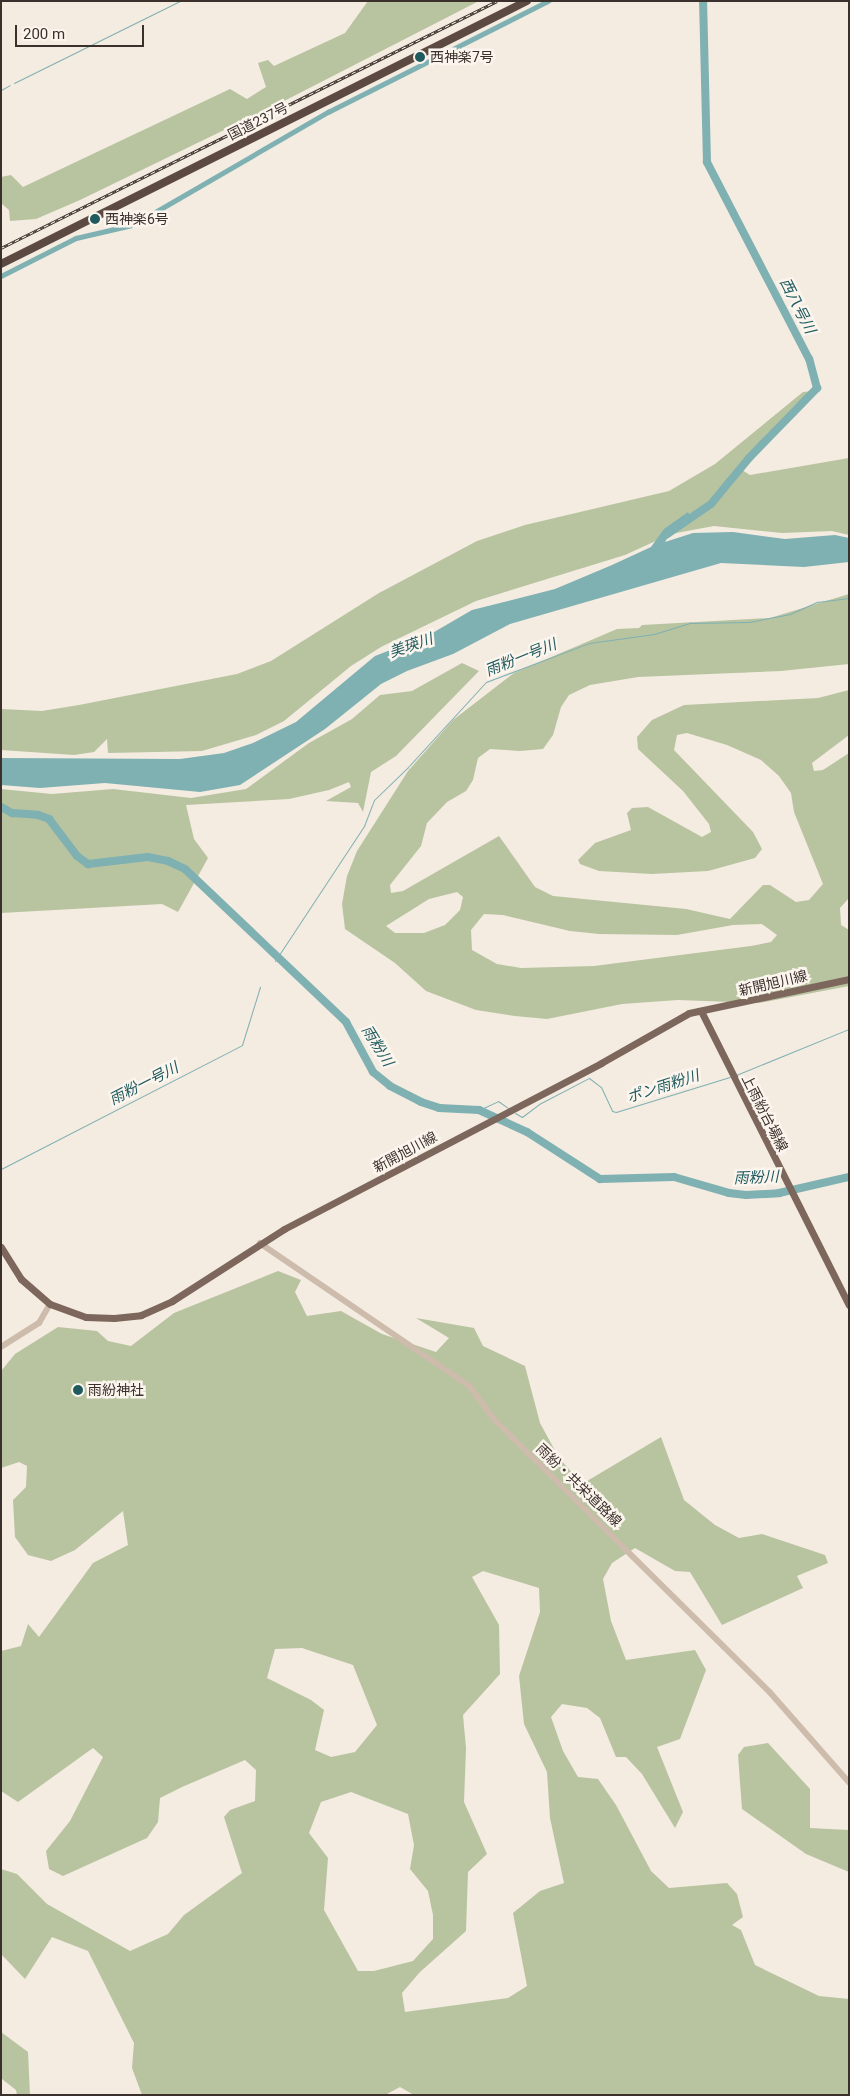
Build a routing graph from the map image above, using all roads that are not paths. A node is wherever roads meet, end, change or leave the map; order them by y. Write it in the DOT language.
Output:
graph roads {
  1 [pos="527,1"];
  2 [pos="1,264"];
  3 [pos="849,979"];
  4 [pos="700,1011"];
  5 [pos="260,1243"];
  6 [pos="1,1248"];
  7 [pos="50,1304"];
  8 [pos="849,1305"];
  9 [pos="1,1347"];
  10 [pos="849,1782"];
  1 -- 2 [label="highway, 国道237号"];
  3 -- 4 [label="main road, 新開旭川線"];
  4 -- 5 [label="main road, 新開旭川線"];
  4 -- 8 [label="main road, 上雨紛台場線"];
  5 -- 7 [label="main road, 新開旭川線"];
  5 -- 10 [label="street, 雨紛・共栄道路線"];
  6 -- 7 [label="main road, 新開旭川線"];
  7 -- 9 [label="street"];
}
